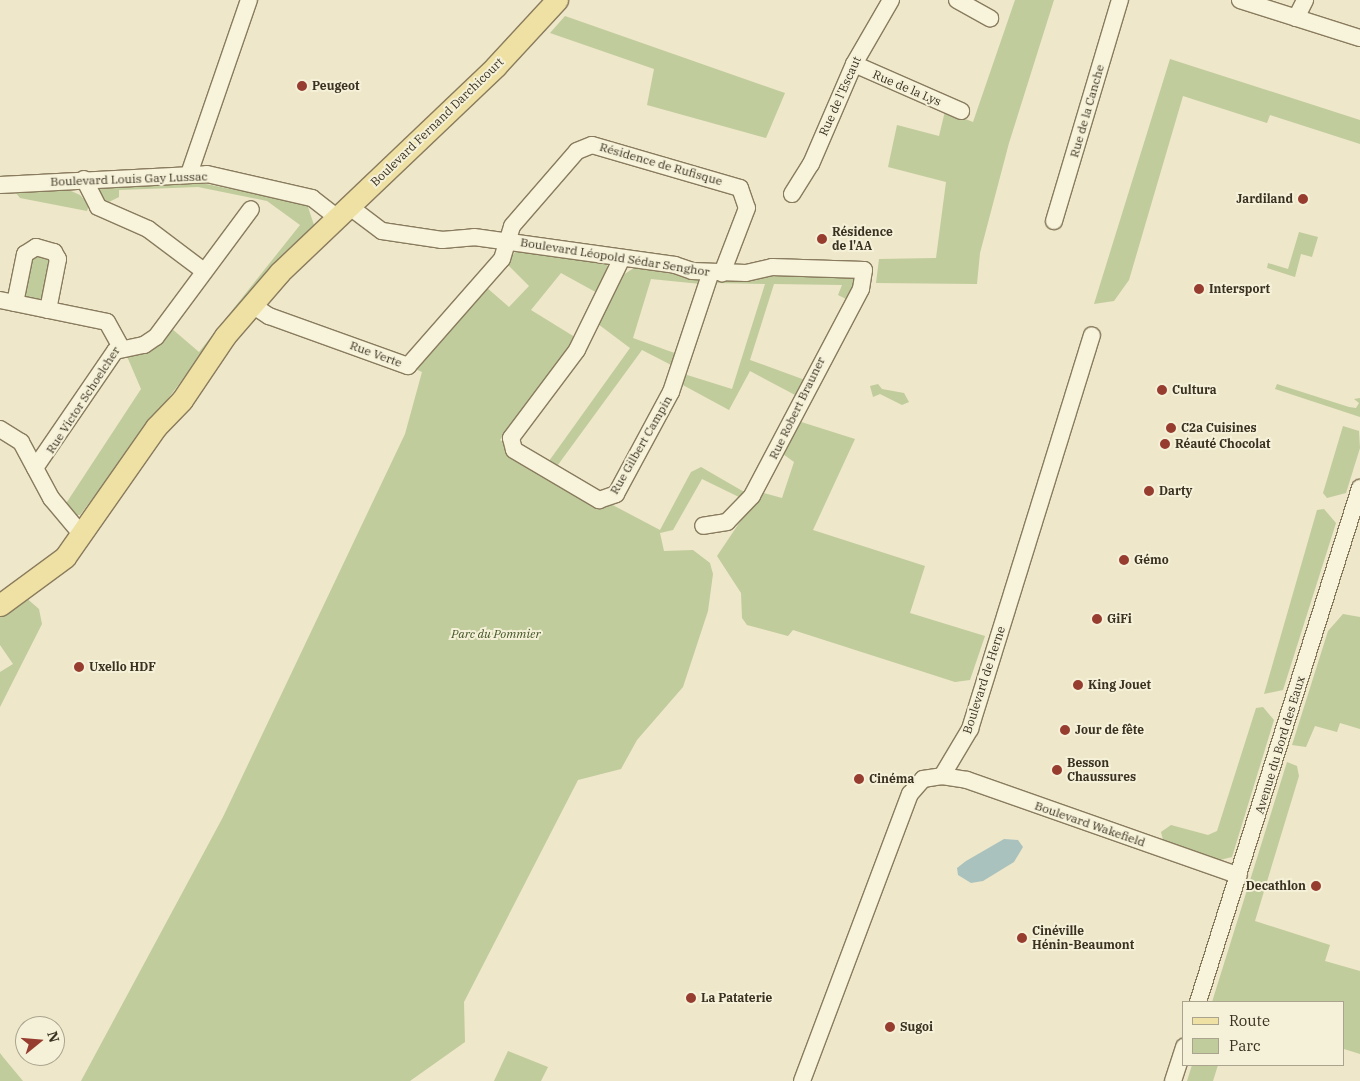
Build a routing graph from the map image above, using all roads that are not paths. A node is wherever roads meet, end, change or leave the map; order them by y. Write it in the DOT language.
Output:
graph roads {
  1 [pos="249,0"];
  2 [pos="557,0"];
  3 [pos="891,0"];
  4 [pos="957,0"];
  5 [pos="1120,0"];
  6 [pos="1240,0"];
  7 [pos="1305,0"];
  8 [pos="990,18"];
  9 [pos="1296,18"];
  10 [pos="1360,38"];
  11 [pos="854,64"];
  12 [pos="961,111"];
  13 [pos="189,174"];
  14 [pos="84,179"];
  15 [pos="0,185"];
  16 [pos="792,194"];
  17 [pos="251,209"];
  18 [pos="344,212"];
  19 [pos="1054,221"];
  20 [pos="507,242"];
  21 [pos="622,258"];
  22 [pos="860,268"];
  23 [pos="204,272"];
  24 [pos="716,272"];
  25 [pos="7,301"];
  26 [pos="255,308"];
  27 [pos="48,310"];
  28 [pos="1092,335"];
  29 [pos="121,347"];
  30 [pos="0,429"];
  31 [pos="35,468"];
  32 [pos="1360,488"];
  33 [pos="702,526"];
  34 [pos="82,535"];
  35 [pos="0,605"];
  36 [pos="942,776"];
  37 [pos="1238,876"];
  38 [pos="1198,1001"];
  39 [pos="1182,1053"];
  40 [pos="802,1081"];
  41 [pos="1173,1081"];
  1 -- 13 [label="street"];
  2 -- 18 [label="main road, Boulevard Fernand Darchicourt"];
  3 -- 11 [label="street, Rue de l'Escaut"];
  4 -- 8 [label="street"];
  5 -- 19 [label="street, Rue de la Canche"];
  6 -- 9 [label="street"];
  7 -- 9 [label="street"];
  9 -- 10 [label="street"];
  11 -- 12 [label="street, Rue de la Lys"];
  11 -- 16 [label="street, Rue de l'Escaut"];
  13 -- 14 [label="street, Boulevard Louis Gay Lussac"];
  13 -- 18 [label="street, Boulevard Louis Gay Lussac"];
  14 -- 15 [label="street, Boulevard Louis Gay Lussac"];
  14 -- 23 [label="street"];
  17 -- 23 [label="street"];
  18 -- 20 [label="street, Boulevard Léopold Sédar Senghor"];
  18 -- 26 [label="main road, Boulevard Fernand Darchicourt"];
  20 -- 21 [label="street, Boulevard Léopold Sédar Senghor"];
  20 -- 24 [label="street, Résidence de Rufisque"];
  20 -- 26 [label="street, Rue Verte"];
  21 -- 24 [label="street, Boulevard Léopold Sédar Senghor"];
  21 -- 24 [label="street, Rue Gilbert Campin"];
  22 -- 24 [label="street, Boulevard Léopold Sédar Senghor"];
  22 -- 33 [label="street, Rue Robert Brauner"];
  23 -- 29 [label="street"];
  25 -- 27 [label="street, Rue Victor Schoelcher"];
  25 -- 27 [label="street"];
  26 -- 34 [label="main road, Boulevard Fernand Darchicourt"];
  27 -- 29 [label="street, Rue Victor Schoelcher"];
  28 -- 36 [label="street, Boulevard de Herne"];
  29 -- 31 [label="street, Rue Victor Schoelcher"];
  30 -- 31 [label="street"];
  31 -- 34 [label="street"];
  32 -- 37 [label="street, Avenue du Bord des Eaux"];
  34 -- 35 [label="main road, Boulevard Fernand Darchicourt"];
  36 -- 37 [label="street, Boulevard Wakefield"];
  36 -- 40 [label="street"];
  37 -- 38 [label="street, Avenue du Bord des Eaux"];
  39 -- 41 [label="street"];
}
